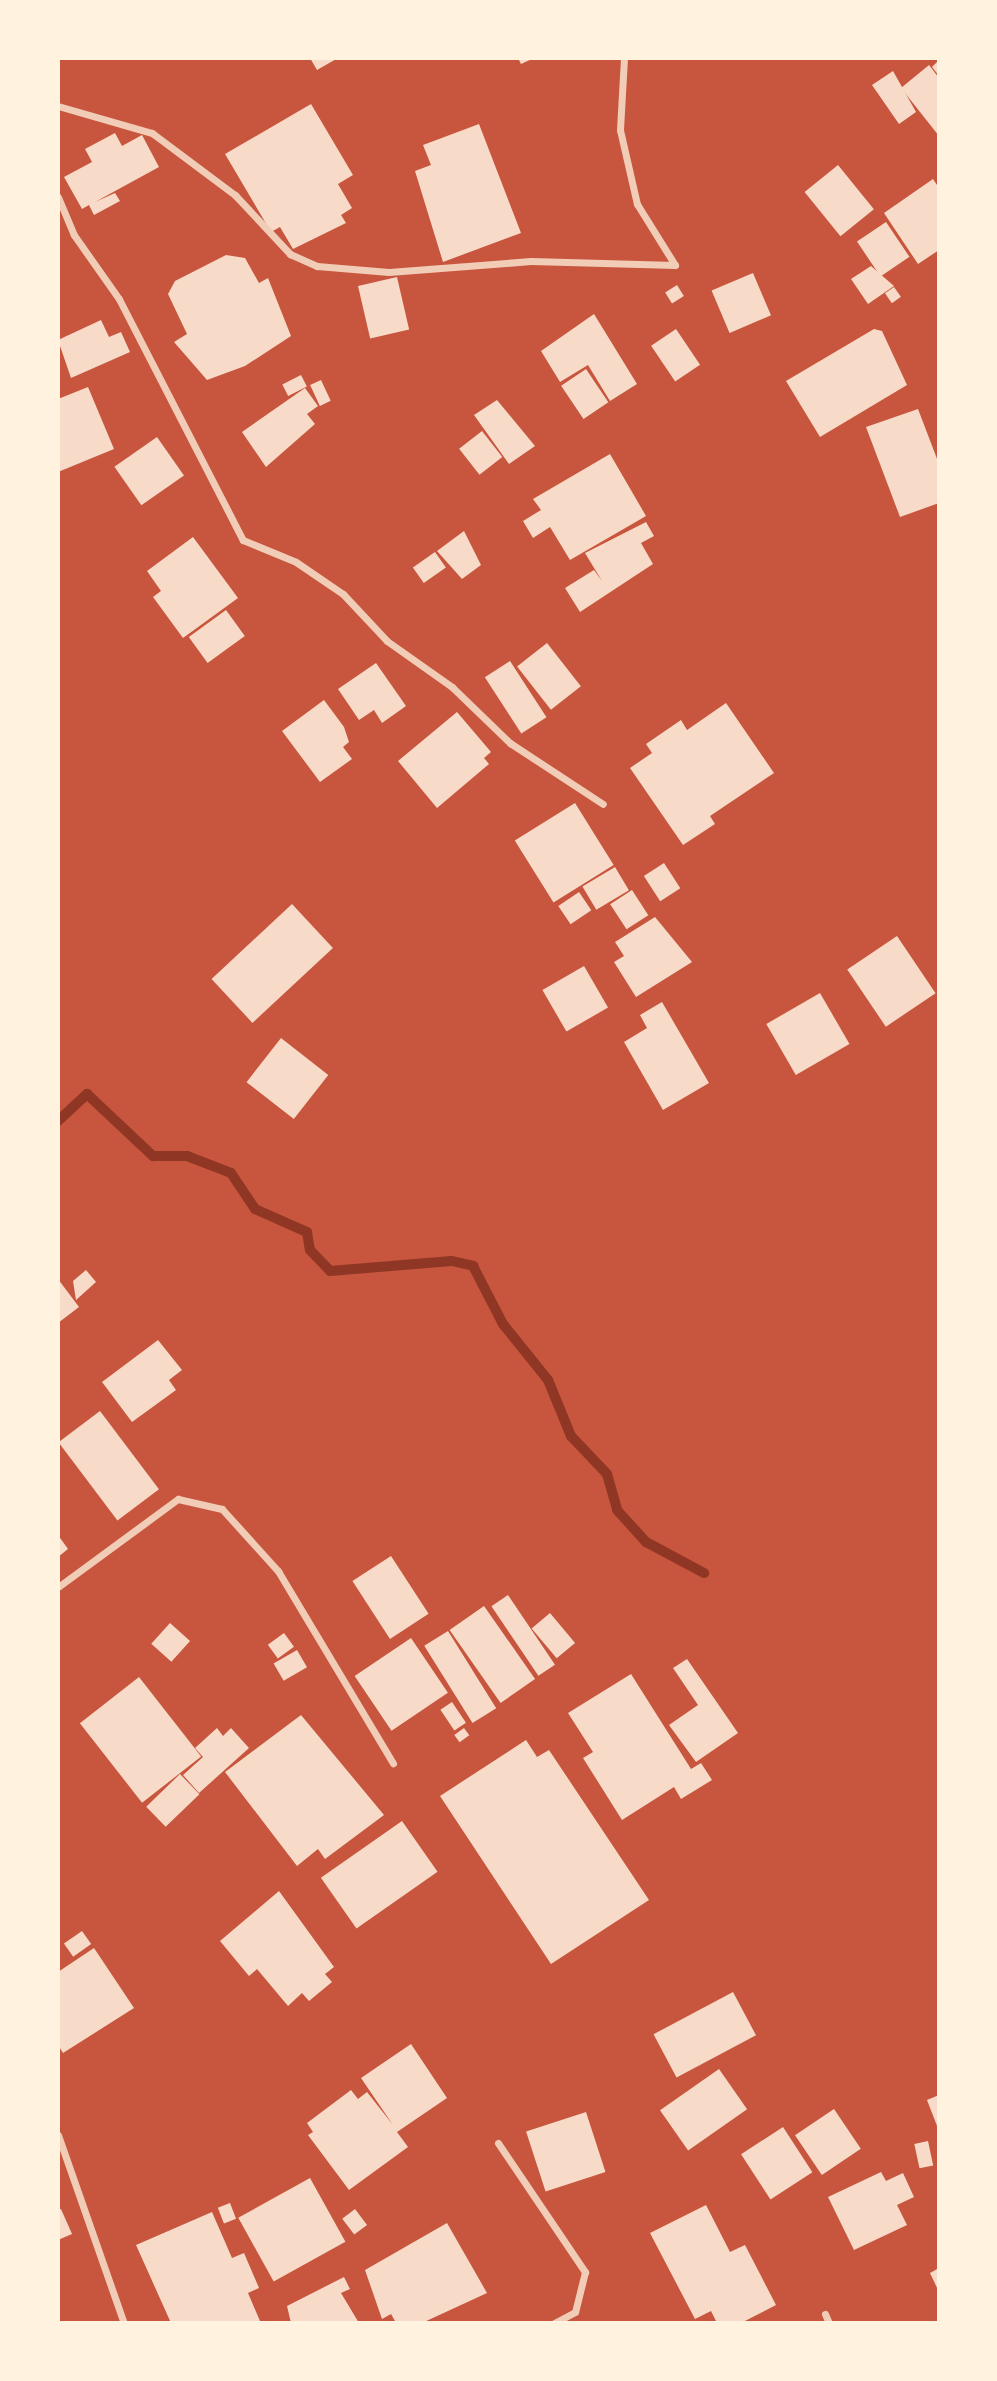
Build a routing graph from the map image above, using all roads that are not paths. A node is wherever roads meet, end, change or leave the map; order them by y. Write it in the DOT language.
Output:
graph roads {
  1 [pos="624,58"];
  2 [pos="58,106"];
  3 [pos="58,197"];
  4 [pos="603,804"];
  5 [pos="58,1587"];
  6 [pos="393,1763"];
  7 [pos="58,2136"];
  8 [pos="499,2143"];
  9 [pos="825,2314"];
  10 [pos="124,2323"];
  11 [pos="554,2323"];
  12 [pos="829,2323"];
  1 -- 2 [label="street"];
  3 -- 4 [label="street"];
  5 -- 6 [label="street"];
  7 -- 10 [label="street"];
  8 -- 11 [label="street"];
  9 -- 12 [label="street"];
}
